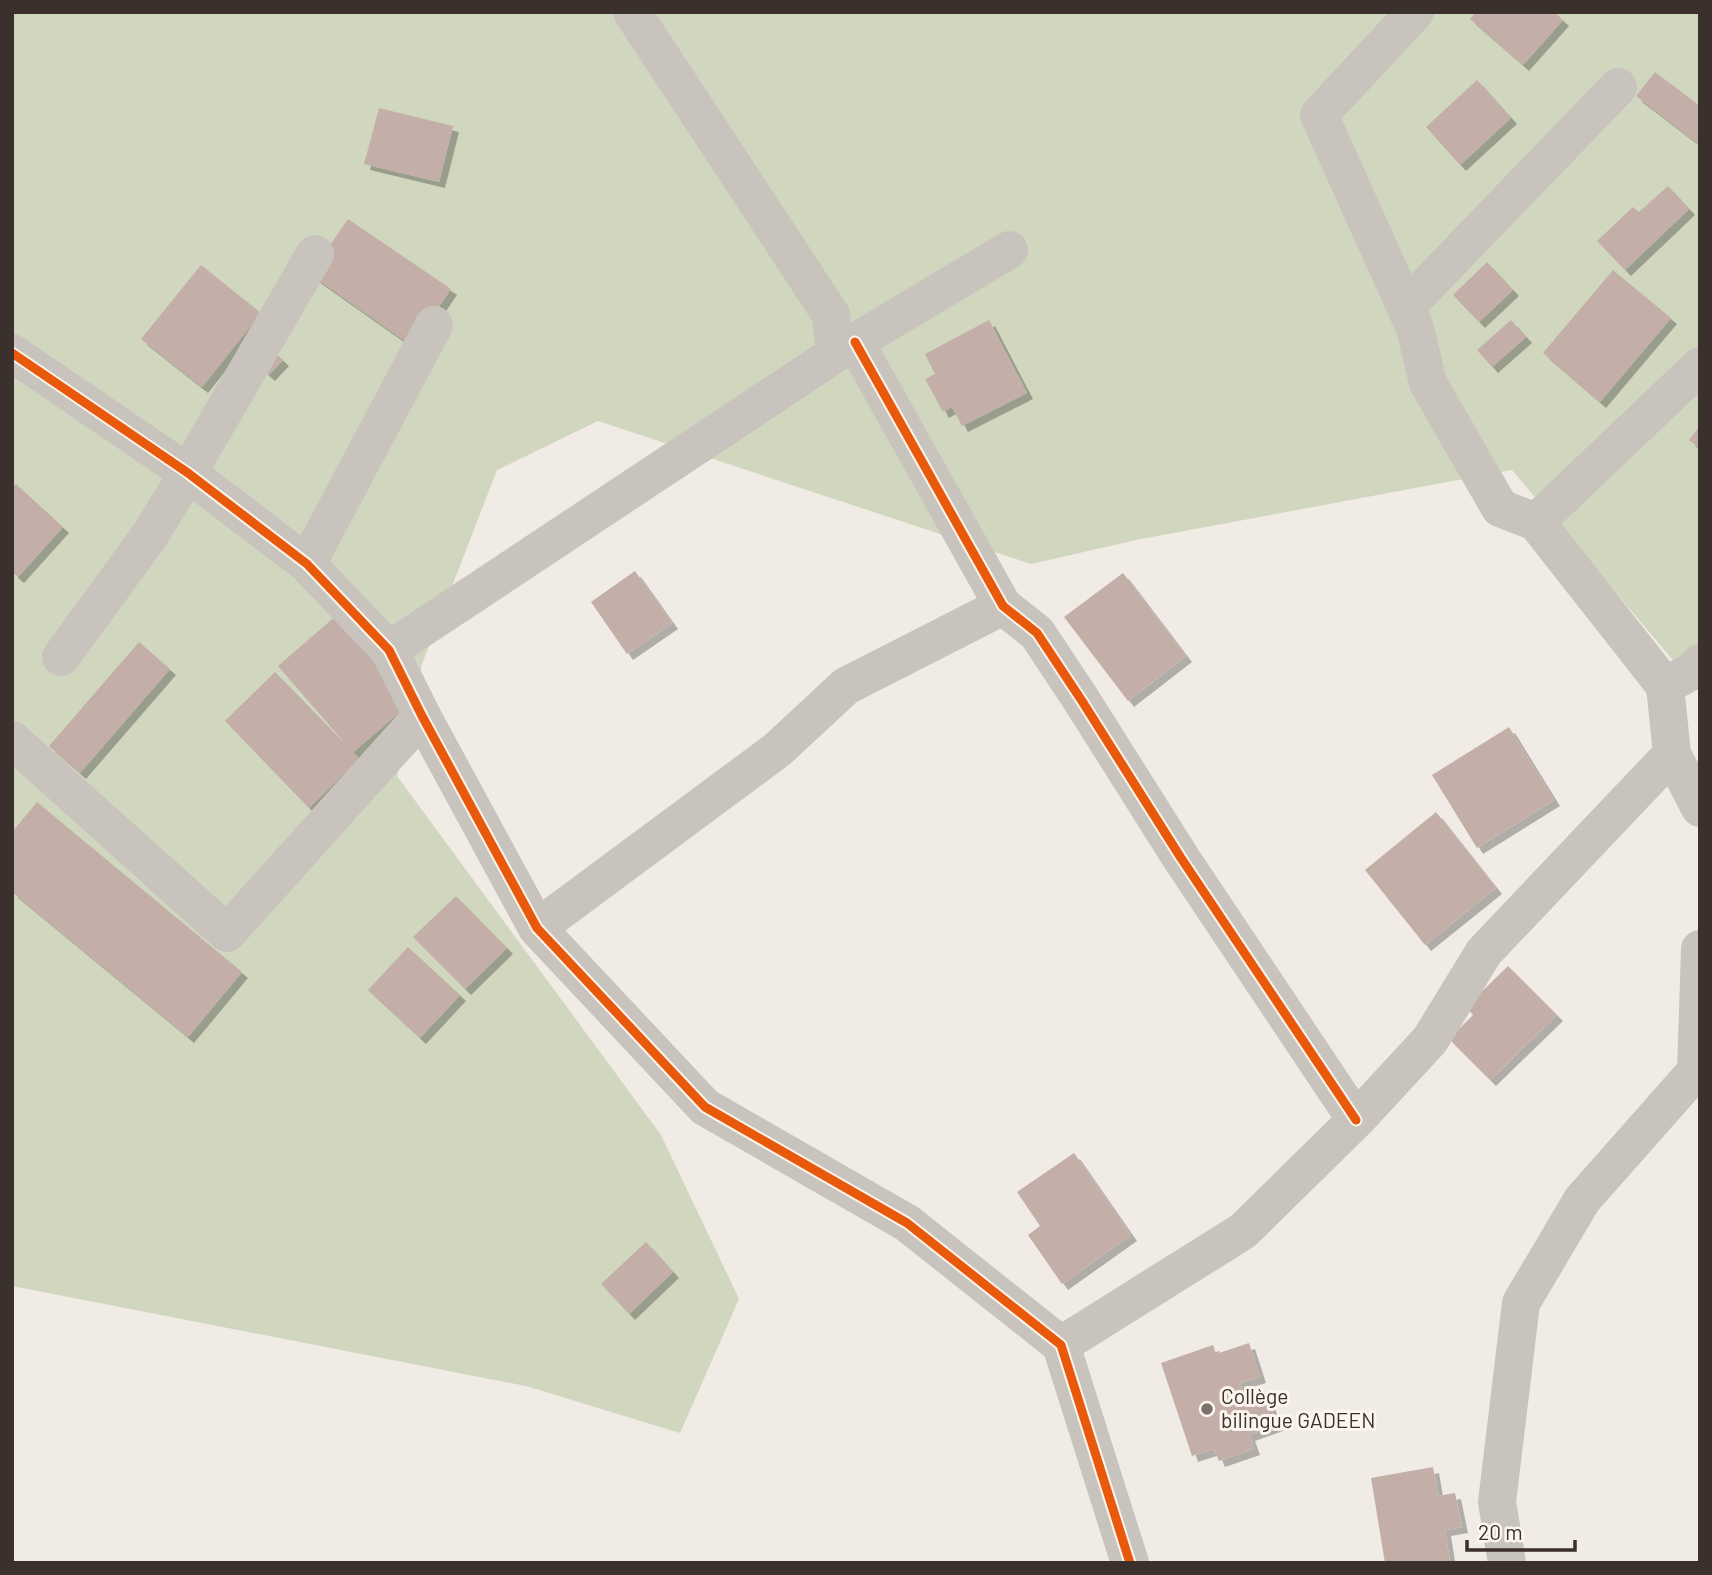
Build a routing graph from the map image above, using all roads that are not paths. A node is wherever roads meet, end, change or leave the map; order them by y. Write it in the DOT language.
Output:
graph roads {
  1 [pos="632,12"];
  2 [pos="1415,12"];
  3 [pos="1618,87"];
  4 [pos="1009,250"];
  5 [pos="315,254"];
  6 [pos="1406,307"];
  7 [pos="434,325"];
  8 [pos="845,348"];
  9 [pos="12,354"];
  10 [pos="1700,366"];
  11 [pos="188,473"];
  12 [pos="1536,522"];
  13 [pos="307,565"];
  14 [pos="1003,606"];
  15 [pos="388,650"];
  16 [pos="61,657"];
  17 [pos="1700,663"];
  18 [pos="1665,686"];
  19 [pos="422,716"];
  20 [pos="12,740"];
  21 [pos="1672,754"];
  22 [pos="1700,808"];
  23 [pos="537,928"];
  24 [pos="1700,949"];
  25 [pos="1356,1120"];
  26 [pos="1061,1345"];
  27 [pos="1130,1563"];
  28 [pos="1507,1563"];
  1 -- 8 [label="street"];
  2 -- 6 [label="street"];
  3 -- 6 [label="street"];
  4 -- 8 [label="street"];
  5 -- 11 [label="street"];
  6 -- 12 [label="street"];
  7 -- 13 [label="street"];
  8 -- 14 [label="street"];
  8 -- 15 [label="street"];
  9 -- 11 [label="street"];
  10 -- 12 [label="street"];
  11 -- 13 [label="street"];
  11 -- 16 [label="street"];
  12 -- 18 [label="street"];
  13 -- 15 [label="street"];
  14 -- 23 [label="street"];
  14 -- 25 [label="street"];
  15 -- 19 [label="street"];
  17 -- 18 [label="street"];
  18 -- 21 [label="street"];
  19 -- 20 [label="street"];
  19 -- 23 [label="street"];
  21 -- 22 [label="street"];
  21 -- 25 [label="street"];
  23 -- 26 [label="street"];
  24 -- 28 [label="street"];
  25 -- 26 [label="street"];
  26 -- 27 [label="street"];
}
